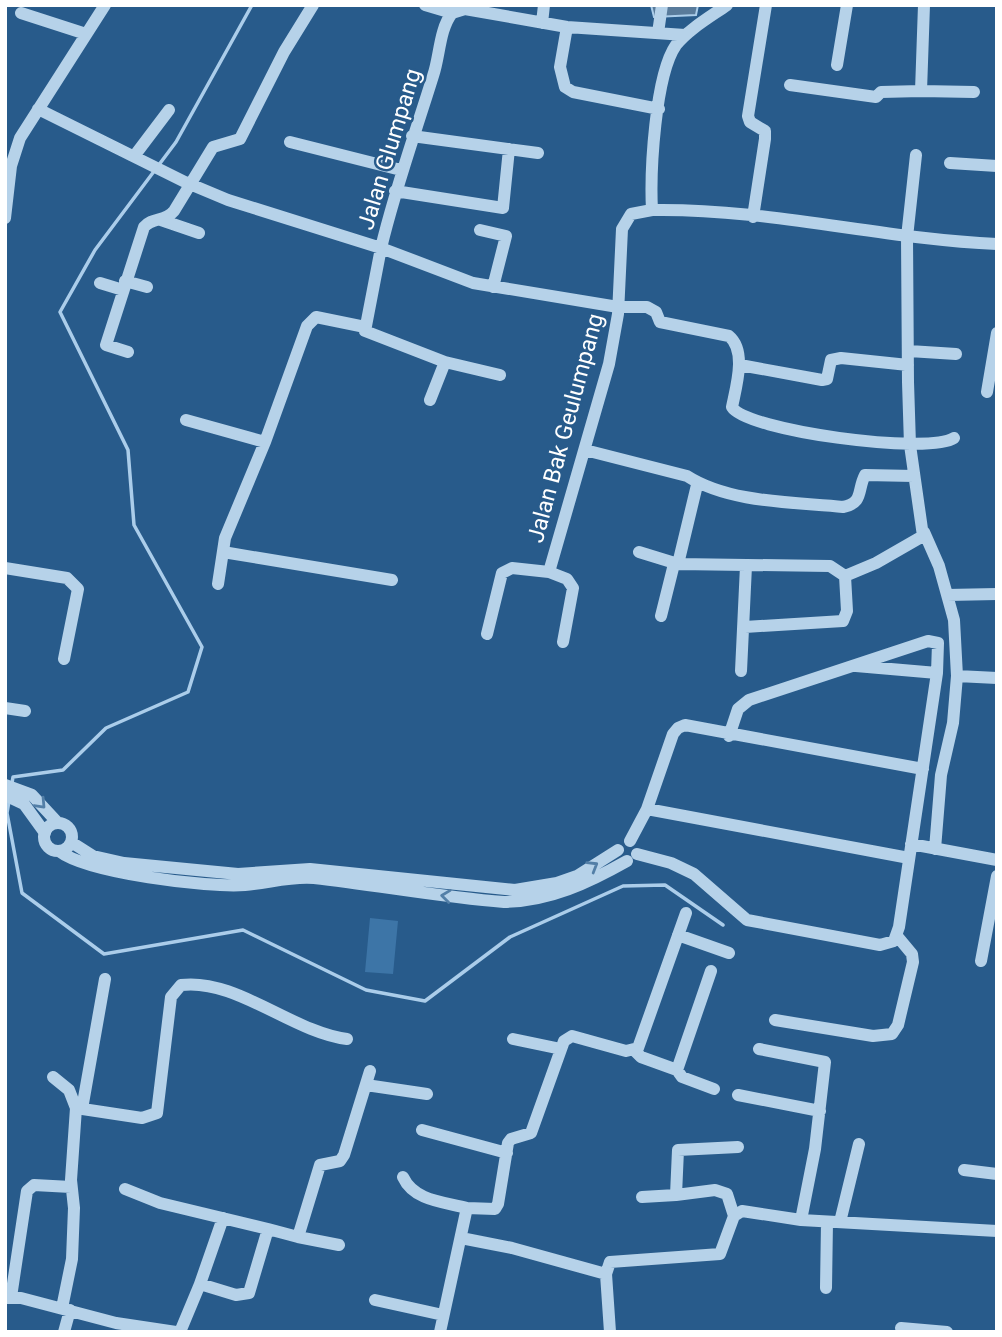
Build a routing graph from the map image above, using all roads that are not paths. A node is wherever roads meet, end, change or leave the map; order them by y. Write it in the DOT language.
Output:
graph roads {
  1 [pos="105,5"];
  2 [pos="313,5"];
  3 [pos="544,5"];
  4 [pos="662,5"];
  5 [pos="727,5"];
  6 [pos="766,5"];
  7 [pos="847,5"];
  8 [pos="924,5"];
  9 [pos="428,6"];
  10 [pos="487,9"];
  11 [pos="21,13"];
  12 [pos="452,13"];
  13 [pos="542,23"];
  14 [pos="567,27"];
  15 [pos="658,33"];
  16 [pos="86,34"];
  17 [pos="685,35"];
  18 [pos="837,65"];
  19 [pos="790,85"];
  20 [pos="921,91"];
  21 [pos="974,92"];
  22 [pos="38,109"];
  23 [pos="659,109"];
  24 [pos="169,110"];
  25 [pos="5,135"];
  26 [pos="412,136"];
  27 [pos="20,138"];
  28 [pos="290,142"];
  29 [pos="509,149"];
  30 [pos="538,153"];
  31 [pos="135,155"];
  32 [pos="916,155"];
  33 [pos="950,163"];
  34 [pos="997,166"];
  35 [pos="401,170"];
  36 [pos="188,183"];
  37 [pos="395,191"];
  38 [pos="652,209"];
  39 [pos="753,217"];
  40 [pos="5,218"];
  41 [pos="161,220"];
  42 [pos="480,230"];
  43 [pos="199,233"];
  44 [pos="907,237"];
  45 [pos="997,244"];
  46 [pos="381,248"];
  47 [pos="100,284"];
  48 [pos="124,286"];
  49 [pos="147,287"];
  50 [pos="493,287"];
  51 [pos="618,307"];
  52 [pos="365,327"];
  53 [pos="997,333"];
  54 [pos="909,351"];
  55 [pos="128,352"];
  56 [pos="956,354"];
  57 [pos="445,362"];
  58 [pos="740,365"];
  59 [pos="908,365"];
  60 [pos="500,375"];
  61 [pos="988,392"];
  62 [pos="430,400"];
  63 [pos="186,420"];
  64 [pos="954,438"];
  65 [pos="265,442"];
  66 [pos="910,445"];
  67 [pos="585,450"];
  68 [pos="914,476"];
  69 [pos="697,485"];
  70 [pos="923,532"];
  71 [pos="223,552"];
  72 [pos="639,552"];
  73 [pos="676,564"];
  74 [pos="746,566"];
  75 [pos="5,568"];
  76 [pos="549,572"];
  77 [pos="845,576"];
  78 [pos="392,580"];
  79 [pos="218,584"];
  80 [pos="997,594"];
  81 [pos="947,595"];
  82 [pos="661,617"];
  83 [pos="745,627"];
  84 [pos="487,634"];
  85 [pos="563,642"];
  86 [pos="64,659"];
  87 [pos="849,665"];
  88 [pos="741,671"];
  89 [pos="937,673"];
  90 [pos="957,676"];
  91 [pos="997,678"];
  92 [pos="5,708"];
  93 [pos="25,711"];
  94 [pos="729,736"];
  95 [pos="923,769"];
  96 [pos="5,785"];
  97 [pos="14,794"];
  98 [pos="646,809"];
  99 [pos="58,823"];
  100 [pos="45,833"];
  101 [pos="630,841"];
  102 [pos="71,842"];
  103 [pos="935,849"];
  104 [pos="618,850"];
  105 [pos="59,851"];
  106 [pos="910,851"];
  107 [pos="632,858"];
  108 [pos="997,860"];
  109 [pos="997,876"];
  110 [pos="343,878"];
  111 [pos="472,893"];
  112 [pos="686,913"];
  113 [pos="678,935"];
  114 [pos="897,936"];
  115 [pos="729,953"];
  116 [pos="981,961"];
  117 [pos="711,971"];
  118 [pos="105,979"];
  119 [pos="775,1020"];
  120 [pos="347,1039"];
  121 [pos="513,1039"];
  122 [pos="561,1049"];
  123 [pos="759,1049"];
  124 [pos="635,1051"];
  125 [pos="677,1069"];
  126 [pos="370,1071"];
  127 [pos="53,1077"];
  128 [pos="366,1085"];
  129 [pos="714,1089"];
  130 [pos="427,1094"];
  131 [pos="738,1095"];
  132 [pos="79,1109"];
  133 [pos="820,1111"];
  134 [pos="422,1130"];
  135 [pos="859,1144"];
  136 [pos="738,1147"];
  137 [pos="508,1153"];
  138 [pos="964,1170"];
  139 [pos="997,1174"];
  140 [pos="403,1177"];
  141 [pos="71,1186"];
  142 [pos="125,1189"];
  143 [pos="676,1195"];
  144 [pos="642,1196"];
  145 [pos="467,1208"];
  146 [pos="734,1216"];
  147 [pos="223,1218"];
  148 [pos="801,1220"];
  149 [pos="834,1222"];
  150 [pos="268,1229"];
  151 [pos="997,1231"];
  152 [pos="298,1237"];
  153 [pos="461,1238"];
  154 [pos="339,1245"];
  155 [pos="606,1274"];
  156 [pos="200,1284"];
  157 [pos="826,1288"];
  158 [pos="8,1297"];
  159 [pos="374,1300"];
  160 [pos="66,1309"];
  161 [pos="443,1315"];
  162 [pos="114,1327"];
  163 [pos="901,1328"];
  164 [pos="64,1332"];
  165 [pos="178,1332"];
  166 [pos="440,1332"];
  167 [pos="610,1332"];
  168 [pos="947,1332"];
  1 -- 16 [label="street"];
  2 -- 36 [label="street"];
  3 -- 13 [label="street"];
  4 -- 15 [label="street"];
  5 -- 17 [label="street"];
  6 -- 39 [label="street"];
  7 -- 18 [label="street"];
  8 -- 20 [label="street"];
  9 -- 12 [label="street"];
  10 -- 12 [label="street"];
  10 -- 13 [label="street"];
  11 -- 16 [label="street"];
  12 -- 26 [label="street, Jalan Glumpang"];
  13 -- 14 [label="street"];
  14 -- 15 [label="street"];
  14 -- 23 [label="street"];
  15 -- 17 [label="street"];
  16 -- 22 [label="street"];
  17 -- 23 [label="street"];
  19 -- 20 [label="street"];
  20 -- 21 [label="street"];
  22 -- 27 [label="street"];
  22 -- 31 [label="street, Jalan Glumpang"];
  23 -- 38 [label="street"];
  24 -- 31 [label="street"];
  25 -- 27 [label="street"];
  26 -- 29 [label="street"];
  26 -- 35 [label="street, Jalan Glumpang"];
  27 -- 40 [label="street"];
  28 -- 35 [label="street"];
  29 -- 30 [label="street"];
  29 -- 37 [label="street"];
  31 -- 36 [label="street, Jalan Glumpang"];
  32 -- 44 [label="street"];
  33 -- 34 [label="street"];
  35 -- 37 [label="street, Jalan Glumpang"];
  36 -- 41 [label="street"];
  36 -- 46 [label="street, Jalan Glumpang"];
  37 -- 46 [label="street, Jalan Glumpang"];
  38 -- 39 [label="street"];
  38 -- 51 [label="street, Jalan Bak Geulumpang"];
  39 -- 44 [label="street"];
  41 -- 43 [label="street"];
  41 -- 48 [label="street"];
  42 -- 50 [label="street"];
  44 -- 45 [label="street"];
  44 -- 54 [label="street"];
  46 -- 50 [label="street"];
  46 -- 52 [label="street"];
  47 -- 48 [label="street"];
  48 -- 49 [label="street"];
  48 -- 55 [label="street"];
  50 -- 51 [label="street"];
  51 -- 58 [label="street"];
  51 -- 67 [label="street, Jalan Bak Geulumpang"];
  52 -- 57 [label="street"];
  52 -- 65 [label="street"];
  53 -- 61 [label="street"];
  54 -- 56 [label="street"];
  54 -- 59 [label="street"];
  57 -- 60 [label="street"];
  57 -- 62 [label="street"];
  58 -- 59 [label="street"];
  58 -- 66 [label="street"];
  59 -- 66 [label="street"];
  63 -- 65 [label="street"];
  64 -- 66 [label="street"];
  65 -- 71 [label="street"];
  66 -- 68 [label="street"];
  67 -- 69 [label="street"];
  67 -- 76 [label="street, Jalan Bak Geulumpang"];
  68 -- 69 [label="street"];
  68 -- 70 [label="street"];
  69 -- 73 [label="street"];
  70 -- 77 [label="street"];
  70 -- 81 [label="street"];
  71 -- 78 [label="street"];
  71 -- 79 [label="street"];
  72 -- 73 [label="street"];
  73 -- 74 [label="street"];
  73 -- 82 [label="street"];
  74 -- 77 [label="street"];
  74 -- 83 [label="street"];
  75 -- 86 [label="street"];
  76 -- 84 [label="street"];
  76 -- 85 [label="street, Jalan Bak Geulumpang"];
  77 -- 83 [label="street"];
  80 -- 81 [label="street"];
  81 -- 90 [label="street"];
  83 -- 88 [label="street"];
  87 -- 89 [label="street"];
  87 -- 89 [label="street"];
  87 -- 94 [label="street"];
  89 -- 95 [label="street"];
  90 -- 91 [label="street"];
  90 -- 103 [label="street"];
  92 -- 93 [label="street"];
  94 -- 95 [label="street"];
  94 -- 98 [label="street"];
  95 -- 106 [label="street"];
  96 -- 97 [label="street"];
  97 -- 99 [label="street, one-way"];
  97 -- 100 [label="street"];
  98 -- 101 [label="street"];
  98 -- 106 [label="street"];
  99 -- 100 [label="street"];
  99 -- 102 [label="street"];
  100 -- 105 [label="street"];
  101 -- 104 [label="street"];
  101 -- 107 [label="street"];
  102 -- 105 [label="street"];
  102 -- 110 [label="street"];
  103 -- 106 [label="street"];
  103 -- 108 [label="street"];
  104 -- 107 [label="street"];
  111 -- 104 [label="street, one-way"];
  105 -- 110 [label="street"];
  106 -- 114 [label="street"];
  107 -- 111 [label="street"];
  107 -- 114 [label="street"];
  109 -- 116 [label="street"];
  110 -- 111 [label="street"];
  112 -- 113 [label="street"];
  113 -- 115 [label="street"];
  113 -- 124 [label="street"];
  114 -- 119 [label="street"];
  117 -- 125 [label="street"];
  118 -- 132 [label="street"];
  120 -- 132 [label="street"];
  121 -- 122 [label="street"];
  122 -- 124 [label="street"];
  122 -- 137 [label="street"];
  123 -- 133 [label="street"];
  124 -- 125 [label="street"];
  125 -- 129 [label="street"];
  126 -- 128 [label="street"];
  127 -- 132 [label="street"];
  128 -- 130 [label="street"];
  128 -- 152 [label="street"];
  131 -- 133 [label="street"];
  132 -- 141 [label="street"];
  133 -- 148 [label="street"];
  134 -- 137 [label="street"];
  135 -- 149 [label="street"];
  136 -- 143 [label="street"];
  137 -- 145 [label="street"];
  138 -- 139 [label="street"];
  140 -- 145 [label="street"];
  141 -- 158 [label="street"];
  141 -- 160 [label="street"];
  142 -- 147 [label="street"];
  143 -- 144 [label="street"];
  143 -- 146 [label="street"];
  145 -- 153 [label="street"];
  146 -- 148 [label="street"];
  146 -- 155 [label="street"];
  147 -- 150 [label="street"];
  147 -- 156 [label="street"];
  148 -- 149 [label="street"];
  149 -- 151 [label="street"];
  149 -- 157 [label="street"];
  150 -- 152 [label="street"];
  150 -- 156 [label="street"];
  152 -- 154 [label="street"];
  153 -- 155 [label="street"];
  153 -- 161 [label="street"];
  155 -- 167 [label="street"];
  156 -- 165 [label="street"];
  158 -- 160 [label="street"];
  159 -- 161 [label="street"];
  160 -- 162 [label="street"];
  160 -- 164 [label="street"];
  161 -- 166 [label="street"];
  162 -- 165 [label="street"];
  163 -- 168 [label="street"];
}
